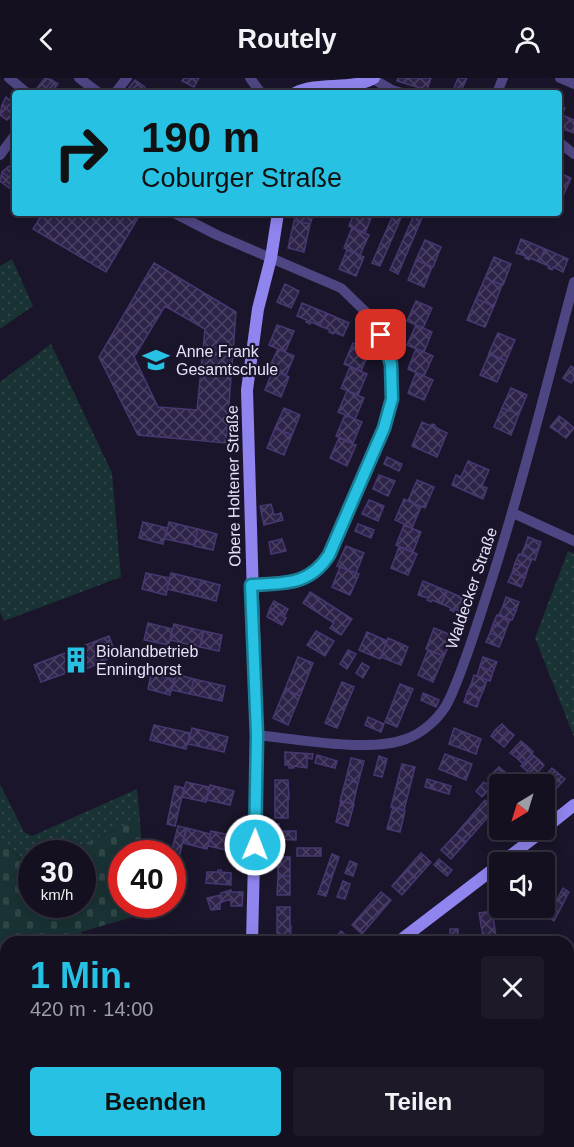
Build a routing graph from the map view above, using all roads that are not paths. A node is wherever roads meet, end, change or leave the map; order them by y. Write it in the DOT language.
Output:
graph roads {
  1 [pos="7,78"];
  2 [pos="79,78"];
  3 [pos="127,78"];
  4 [pos="373,78"];
  5 [pos="560,78"];
  6 [pos="0,84"];
  7 [pos="574,84"];
  8 [pos="23,90"];
  9 [pos="95,90"];
  10 [pos="117,90"];
  11 [pos="308,90"];
  12 [pos="392,90"];
  13 [pos="12,139"];
  14 [pos="562,145"];
  15 [pos="574,154"];
  16 [pos="0,155"];
  17 [pos="180,216"];
  18 [pos="277,216"];
  19 [pos="270,258"];
  20 [pos="574,282"];
  21 [pos="513,513"];
  22 [pos="574,541"];
  23 [pos="251,585"];
  24 [pos="257,735"];
  25 [pos="574,805"];
  26 [pos="555,820"];
  27 [pos="530,840"];
  28 [pos="515,852"];
  29 [pos="489,872"];
  30 [pos="252,936"];
  31 [pos="406,936"];
  1 -- 6 [label="street"];
  1 -- 8 [label="street"];
  2 -- 9 [label="street"];
  3 -- 10 [label="street"];
  4 -- 11 [label="street"];
  4 -- 12 [label="street"];
  5 -- 7 [label="street"];
  13 -- 16 [label="street"];
  14 -- 15 [label="street"];
  17 -- 19 [label="street"];
  18 -- 19 [label="street, Obere Holtener Straße"];
  19 -- 23 [label="street, Obere Holtener Straße"];
  19 -- 23 [label="street"];
  20 -- 21 [label="street, Waldecker Straße"];
  21 -- 22 [label="street"];
  21 -- 24 [label="street, Waldecker Straße"];
  23 -- 24 [label="street, Obere Holtener Straße"];
  24 -- 30 [label="street, Obere Holtener Straße"];
  25 -- 26 [label="street"];
  27 -- 28 [label="street"];
  29 -- 31 [label="street"];
}
